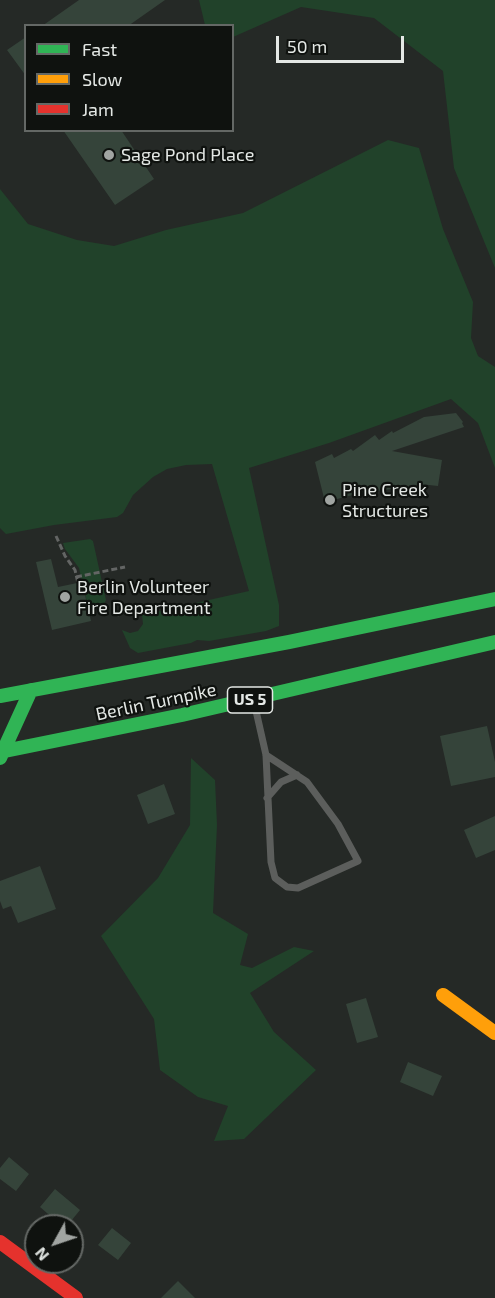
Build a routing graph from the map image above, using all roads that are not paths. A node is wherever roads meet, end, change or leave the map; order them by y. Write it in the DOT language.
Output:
graph roads {
  1 [pos="493,604"];
  2 [pos="495,642"];
  3 [pos="31,690"];
  4 [pos="0,696"];
  5 [pos="253,699"];
  6 [pos="1,754"];
  7 [pos="266,755"];
  8 [pos="297,776"];
  9 [pos="267,798"];
  10 [pos="443,995"];
  11 [pos="495,1033"];
  12 [pos="0,1242"];
  13 [pos="76,1298"];
  1 -- 3 [label="main road, Berlin Turnpike"];
  2 -- 5 [label="main road, Berlin Turnpike / US 5"];
  3 -- 4 [label="main road, Berlin Turnpike"];
  3 -- 6 [label="main road"];
  5 -- 6 [label="main road, Berlin Turnpike / US 5"];
  5 -- 7 [label="lane"];
  7 -- 8 [label="lane"];
  7 -- 9 [label="lane"];
  8 -- 9 [label="lane"];
  8 -- 9 [label="lane"];
  10 -- 11 [label="main road"];
  12 -- 13 [label="main road"];
}
